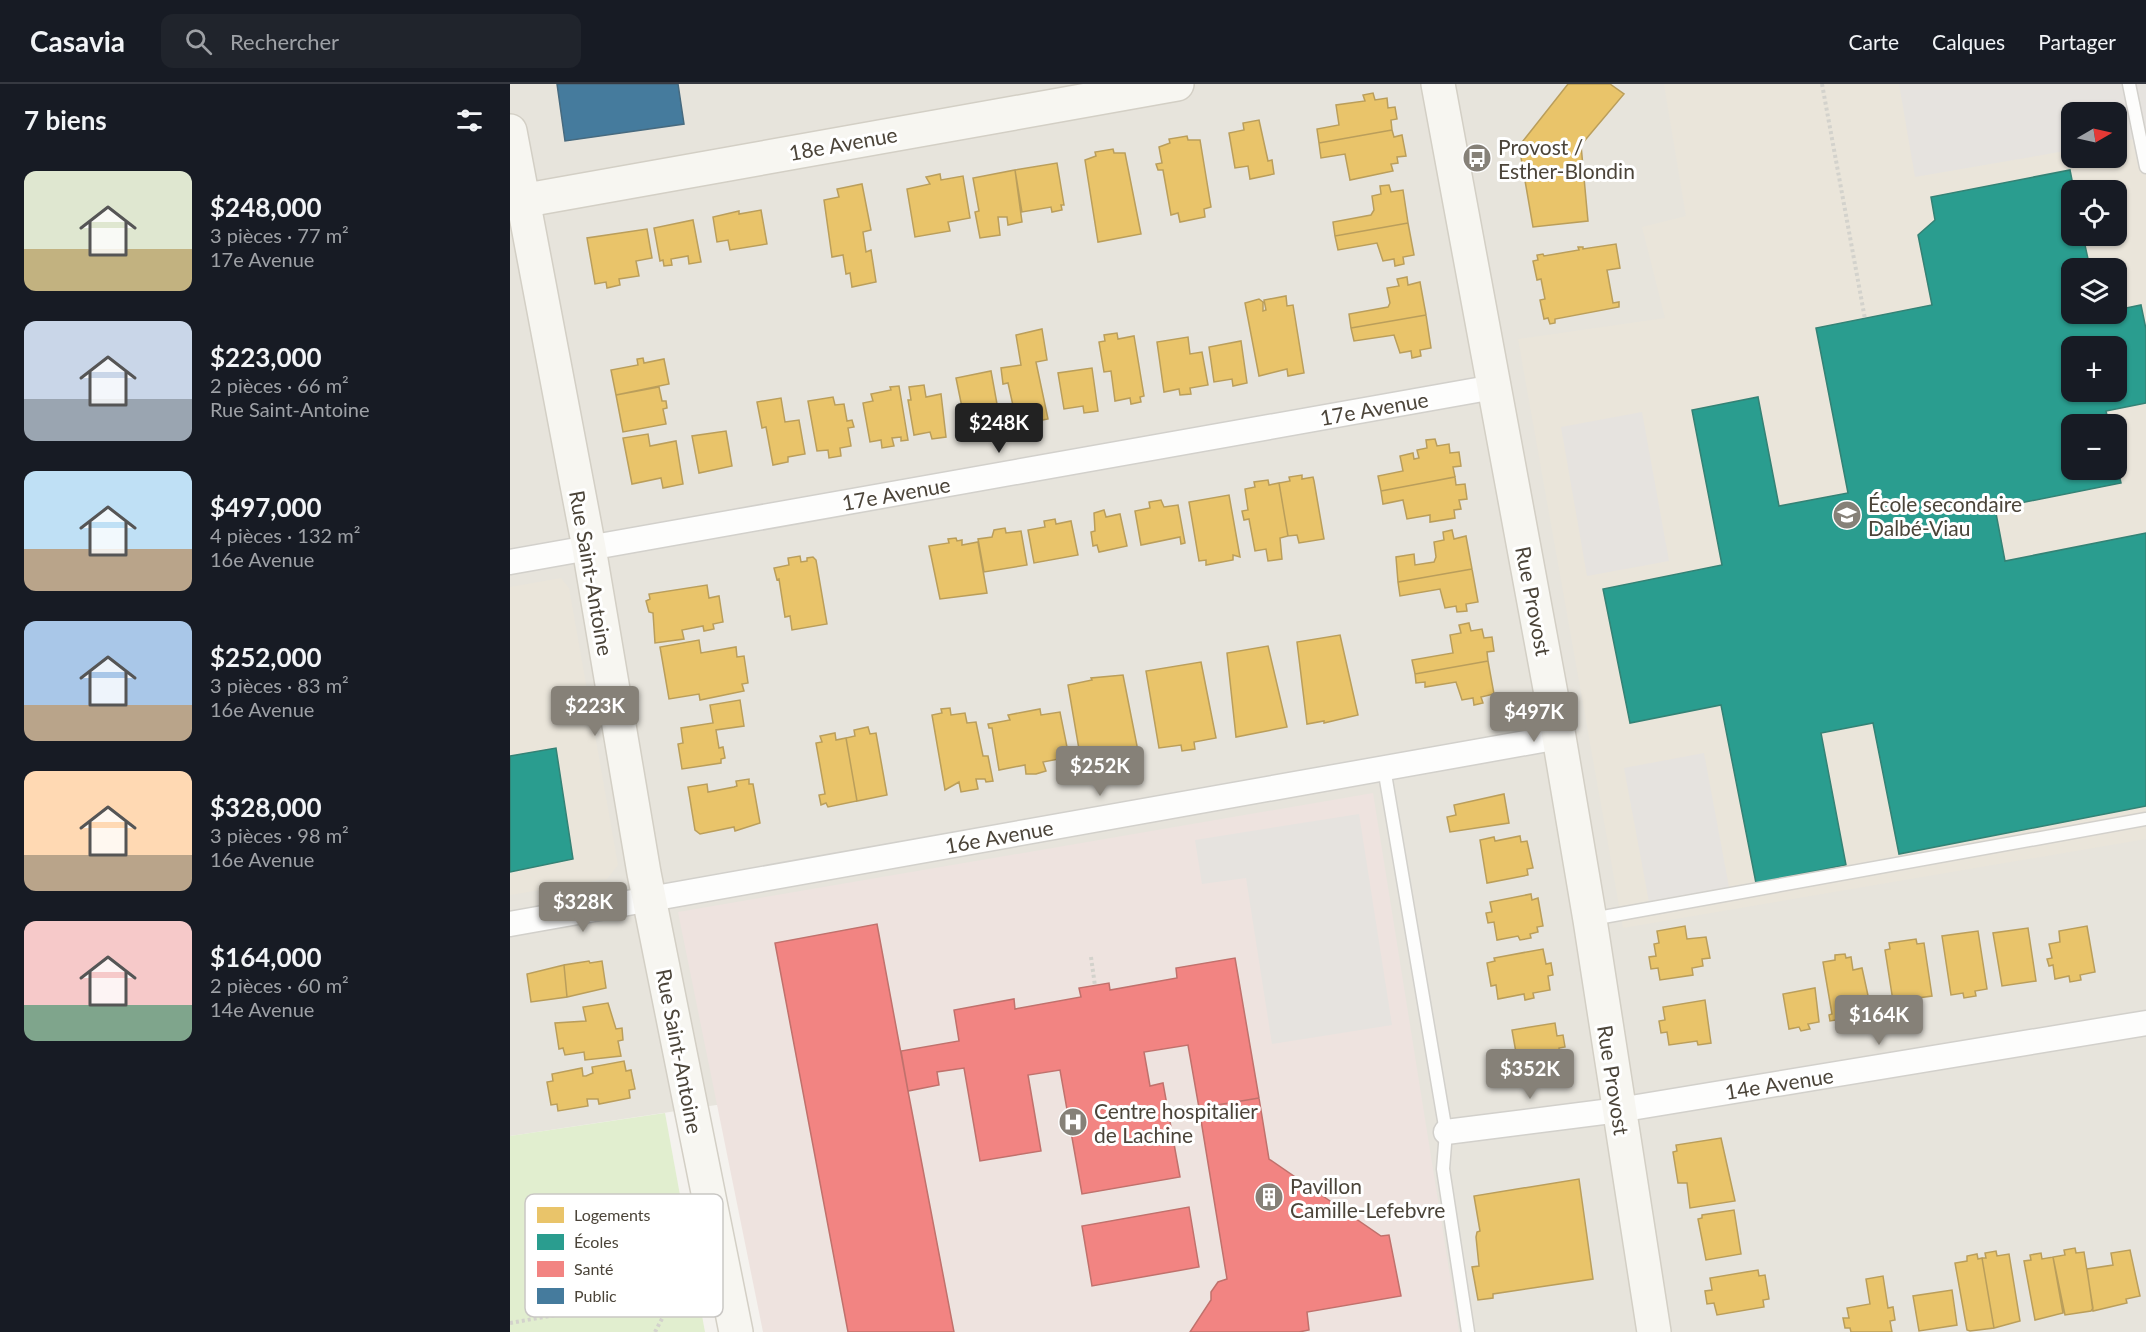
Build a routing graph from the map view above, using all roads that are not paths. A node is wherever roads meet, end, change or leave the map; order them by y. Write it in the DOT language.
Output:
graph roads {
  1 [pos="1177,84"];
  2 [pos="1438,84"];
  3 [pos="2129,84"];
  4 [pos="510,131"];
  5 [pos="2146,167"];
  6 [pos="516,202"];
  7 [pos="1494,387"];
  8 [pos="589,548"];
  9 [pos="510,562"];
  10 [pos="1559,737"];
  11 [pos="1384,768"];
  12 [pos="2146,819"];
  13 [pos="650,901"];
  14 [pos="1590,920"];
  15 [pos="510,924"];
  16 [pos="2146,1023"];
  17 [pos="1619,1110"];
  18 [pos="1446,1132"];
  19 [pos="708,1194"];
  20 [pos="723,1267"];
  21 [pos="736,1332"];
  22 [pos="1468,1332"];
  23 [pos="1654,1332"];
  1 -- 6 [label="street, 18e Avenue"];
  2 -- 7 [label="street, Rue Provost"];
  3 -- 5 [label="lane"];
  4 -- 6 [label="street, Rue Saint-Antoine"];
  6 -- 8 [label="street, Rue Saint-Antoine"];
  7 -- 8 [label="street, 17e Avenue"];
  7 -- 10 [label="street, Rue Provost"];
  8 -- 9 [label="street, 17e Avenue"];
  8 -- 13 [label="street, Rue Saint-Antoine"];
  10 -- 11 [label="street, 16e Avenue"];
  10 -- 14 [label="street, Rue Provost"];
  11 -- 13 [label="street, 16e Avenue"];
  11 -- 18 [label="lane"];
  12 -- 14 [label="lane"];
  13 -- 15 [label="street, 16e Avenue"];
  13 -- 19 [label="street, Rue Saint-Antoine"];
  14 -- 17 [label="street, Rue Provost"];
  16 -- 17 [label="street, 14e Avenue"];
  17 -- 18 [label="street, 14e Avenue"];
  17 -- 23 [label="street, Rue Provost"];
  18 -- 22 [label="lane"];
  20 -- 21 [label="street, Rue Saint-Antoine"];
}
